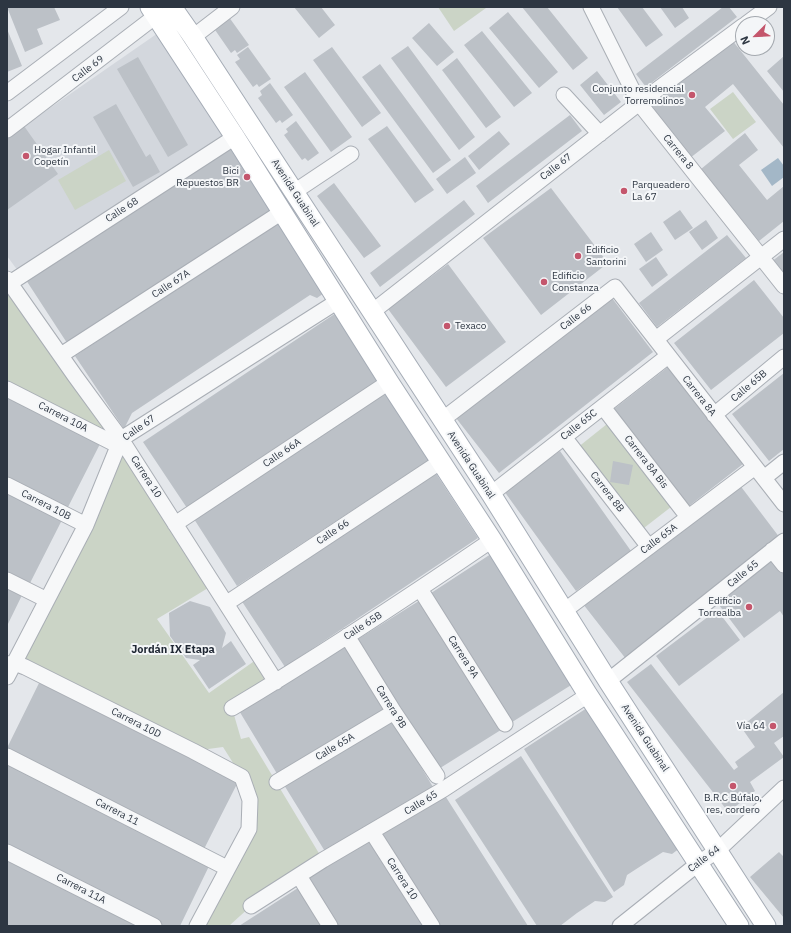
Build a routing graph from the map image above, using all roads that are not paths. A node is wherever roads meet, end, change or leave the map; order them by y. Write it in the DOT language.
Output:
graph roads {
  1 [pos="121,7"];
  2 [pos="232,7"];
  3 [pos="591,7"];
  4 [pos="769,7"];
  5 [pos="161,9"];
  6 [pos="757,16"];
  7 [pos="735,32"];
  8 [pos="193,37"];
  9 [pos="7,93"];
  10 [pos="564,95"];
  11 [pos="639,103"];
  12 [pos="7,130"];
  13 [pos="600,134"];
  14 [pos="235,137"];
  15 [pos="351,154"];
  16 [pos="294,192"];
  17 [pos="282,212"];
  18 [pos="784,239"];
  19 [pos="762,257"];
  20 [pos="8,281"];
  21 [pos="784,286"];
  22 [pos="615,287"];
  23 [pos="338,301"];
  24 [pos="372,312"];
  25 [pos="656,339"];
  26 [pos="61,356"];
  27 [pos="668,356"];
  28 [pos="784,357"];
  29 [pos="389,382"];
  30 [pos="7,389"];
  31 [pos="603,407"];
  32 [pos="714,415"];
  33 [pos="442,420"];
  34 [pos="564,437"];
  35 [pos="120,442"];
  36 [pos="440,462"];
  37 [pos="784,462"];
  38 [pos="760,473"];
  39 [pos="7,485"];
  40 [pos="491,494"];
  41 [pos="784,504"];
  42 [pos="688,517"];
  43 [pos="176,524"];
  44 [pos="86,525"];
  45 [pos="492,540"];
  46 [pos="778,546"];
  47 [pos="649,547"];
  48 [pos="784,565"];
  49 [pos="7,580"];
  50 [pos="420,589"];
  51 [pos="48,600"];
  52 [pos="227,603"];
  53 [pos="564,611"];
  54 [pos="347,636"];
  55 [pos="11,663"];
  56 [pos="7,677"];
  57 [pos="608,681"];
  58 [pos="276,682"];
  59 [pos="588,695"];
  60 [pos="232,708"];
  61 [pos="394,712"];
  62 [pos="505,724"];
  63 [pos="7,756"];
  64 [pos="437,776"];
  65 [pos="277,782"];
  66 [pos="784,788"];
  67 [pos="372,832"];
  68 [pos="718,850"];
  69 [pos="7,852"];
  70 [pos="699,863"];
  71 [pos="227,868"];
  72 [pos="299,876"];
  73 [pos="251,906"];
  74 [pos="154,926"];
  75 [pos="196,926"];
  76 [pos="330,926"];
  77 [pos="432,926"];
  78 [pos="620,926"];
  79 [pos="739,926"];
  80 [pos="766,926"];
  1 -- 9 [label="street"];
  2 -- 8 [label="street"];
  3 -- 11 [label="street, Carrera 8"];
  4 -- 6 [label="street"];
  5 -- 8 [label="main road, Avenida Guabinal"];
  5 -- 12 [label="street, Calle 69"];
  5 -- 14 [label="main road, Avenida Guabinal"];
  7 -- 11 [label="street, Calle 67"];
  8 -- 16 [label="main road, Avenida Guabinal"];
  10 -- 13 [label="street"];
  11 -- 13 [label="street, Calle 67"];
  11 -- 19 [label="street, Carrera 8"];
  13 -- 24 [label="street, Calle 67"];
  14 -- 17 [label="main road, Avenida Guabinal"];
  14 -- 20 [label="street, Calle 68"];
  15 -- 16 [label="street"];
  16 -- 24 [label="main road, Avenida Guabinal"];
  17 -- 23 [label="main road, Avenida Guabinal"];
  17 -- 26 [label="street, Calle 67A"];
  18 -- 19 [label="street"];
  19 -- 21 [label="street, Carrera 8"];
  19 -- 25 [label="street"];
  20 -- 26 [label="street, Carrera 10"];
  22 -- 25 [label="street, Carrera 8A"];
  22 -- 33 [label="street, Calle 66"];
  23 -- 29 [label="main road, Avenida Guabinal"];
  23 -- 35 [label="street, Calle 67"];
  24 -- 33 [label="main road, Avenida Guabinal"];
  25 -- 27 [label="street, Carrera 8A"];
  26 -- 35 [label="street, Carrera 10"];
  27 -- 31 [label="street, Calle 65C"];
  27 -- 32 [label="street, Carrera 8A"];
  28 -- 32 [label="street, Calle 65B"];
  29 -- 36 [label="main road, Avenida Guabinal"];
  29 -- 43 [label="street, Calle 66A"];
  30 -- 35 [label="street, Carrera 10A"];
  31 -- 34 [label="street, Calle 65C"];
  31 -- 42 [label="street, Carrera 8A Bis"];
  32 -- 38 [label="street, Carrera 8A"];
  33 -- 40 [label="main road, Avenida Guabinal"];
  34 -- 40 [label="street, Calle 65C"];
  34 -- 47 [label="street, Carrera 8B"];
  35 -- 43 [label="street, Carrera 10"];
  35 -- 44 [label="street, Calle 67"];
  36 -- 45 [label="main road, Avenida Guabinal"];
  36 -- 52 [label="street, Calle 66"];
  37 -- 38 [label="street, Calle 65A"];
  38 -- 41 [label="street, Carrera 8A"];
  38 -- 42 [label="street, Calle 65A"];
  39 -- 44 [label="street, Carrera 10B"];
  40 -- 53 [label="main road, Avenida Guabinal"];
  42 -- 47 [label="street, Calle 65A"];
  43 -- 52 [label="street, Carrera 10"];
  44 -- 51 [label="street, Calle 67"];
  45 -- 50 [label="street, Calle 65B"];
  45 -- 59 [label="main road, Avenida Guabinal"];
  46 -- 48 [label="street"];
  46 -- 57 [label="street, Calle 65"];
  47 -- 53 [label="street, Calle 65A"];
  49 -- 51 [label="street"];
  50 -- 54 [label="street, Calle 65B"];
  50 -- 62 [label="street, Carrera 9A"];
  51 -- 55 [label="street, Calle 67"];
  52 -- 58 [label="street, Carrera 10"];
  53 -- 57 [label="main road, Avenida Guabinal"];
  54 -- 58 [label="street, Calle 65B"];
  54 -- 61 [label="street, Carrera 9B"];
  55 -- 56 [label="street, Calle 67"];
  55 -- 71 [label="street, Carrera 10D"];
  57 -- 68 [label="main road, Avenida Guabinal"];
  58 -- 60 [label="street, Calle 65B"];
  59 -- 67 [label="street, Calle 65"];
  59 -- 70 [label="main road, Avenida Guabinal"];
  61 -- 64 [label="street, Carrera 9B"];
  61 -- 65 [label="street, Calle 65A"];
  63 -- 71 [label="street, Carrera 11"];
  66 -- 68 [label="street, Calle 64"];
  67 -- 72 [label="street, Calle 65"];
  67 -- 77 [label="street, Carrera 10"];
  68 -- 70 [label="street, Calle 64"];
  68 -- 80 [label="main road, Avenida Guabinal"];
  69 -- 74 [label="street, Carrera 11A"];
  70 -- 78 [label="street, Calle 64"];
  70 -- 79 [label="main road, Avenida Guabinal"];
  71 -- 75 [label="street"];
  72 -- 73 [label="street, Calle 65"];
  72 -- 76 [label="street"];
}
